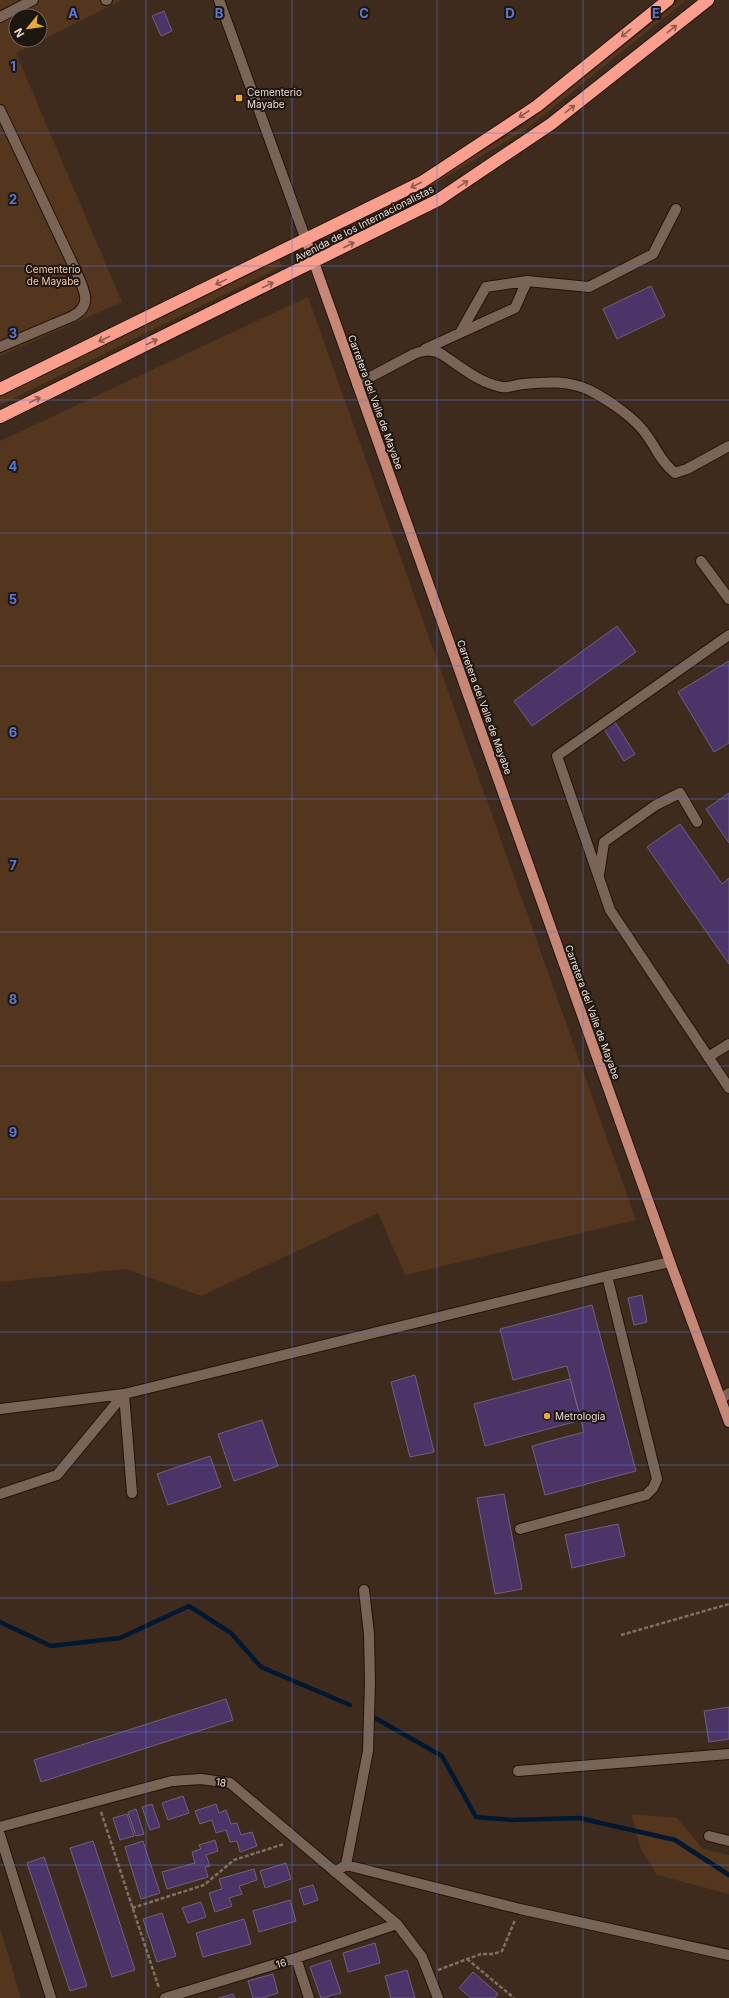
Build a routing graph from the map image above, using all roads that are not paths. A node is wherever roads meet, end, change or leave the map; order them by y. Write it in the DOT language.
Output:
graph roads {
  1 [pos="34,0"];
  2 [pos="220,0"];
  3 [pos="668,0"];
  4 [pos="708,0"];
  5 [pos="0,17"];
  6 [pos="0,110"];
  7 [pos="676,209"];
  8 [pos="306,240"];
  9 [pos="314,263"];
  10 [pos="527,281"];
  11 [pos="460,333"];
  12 [pos="0,347"];
  13 [pos="423,350"];
  14 [pos="357,384"];
  15 [pos="0,389"];
  16 [pos="0,417"];
  17 [pos="729,446"];
  18 [pos="701,561"];
  19 [pos="729,600"];
  20 [pos="729,635"];
  21 [pos="697,822"];
  22 [pos="599,877"];
  23 [pos="729,1044"];
  24 [pos="708,1057"];
  25 [pos="729,1088"];
  26 [pos="670,1262"];
  27 [pos="607,1276"];
  28 [pos="124,1394"];
  29 [pos="725,1396"];
  30 [pos="0,1409"];
  31 [pos="729,1422"];
  32 [pos="132,1493"];
  33 [pos="0,1494"];
  34 [pos="520,1529"];
  35 [pos="364,1590"];
  36 [pos="729,1754"];
  37 [pos="518,1771"];
  38 [pos="0,1827"];
  39 [pos="0,1835"];
  40 [pos="709,1836"];
  41 [pos="729,1841"];
  42 [pos="346,1865"];
  43 [pos="335,1872"];
  44 [pos="397,1924"];
  45 [pos="729,1955"];
  46 [pos="296,1958"];
  47 [pos="163,1994"];
  48 [pos="51,1998"];
  49 [pos="309,1998"];
  50 [pos="438,1998"];
  1 -- 5 [label="street"];
  2 -- 8 [label="street, Carretera del Valle de Mayabe"];
  3 -- 8 [label="highway, Avenida de los Internacionalistas, one-way"];
  9 -- 4 [label="highway, Avenida de los Internacionalistas, one-way"];
  6 -- 12 [label="street"];
  7 -- 10 [label="street"];
  8 -- 9 [label="main road, Carretera del Valle de Mayabe"];
  8 -- 15 [label="highway, Avenida de los Internacionalistas, one-way"];
  9 -- 14 [label="main road, Carretera del Valle de Mayabe"];
  16 -- 9 [label="highway, Avenida de los Internacionalistas, one-way"];
  10 -- 11 [label="street"];
  10 -- 11 [label="street"];
  11 -- 13 [label="street"];
  13 -- 14 [label="street"];
  13 -- 17 [label="street"];
  14 -- 26 [label="main road, Carretera del Valle de Mayabe"];
  18 -- 19 [label="street"];
  20 -- 22 [label="street"];
  21 -- 22 [label="street"];
  22 -- 24 [label="street"];
  23 -- 24 [label="street"];
  24 -- 25 [label="street"];
  26 -- 27 [label="street"];
  26 -- 29 [label="main road, Carretera del Valle de Mayabe"];
  27 -- 28 [label="street"];
  27 -- 34 [label="street"];
  28 -- 30 [label="street"];
  28 -- 32 [label="street"];
  28 -- 33 [label="street"];
  29 -- 31 [label="main road, Carretera del Valle de Mayabe"];
  35 -- 42 [label="street"];
  36 -- 37 [label="street"];
  38 -- 43 [label="street, 18"];
  39 -- 48 [label="street"];
  40 -- 41 [label="street"];
  42 -- 43 [label="street"];
  42 -- 45 [label="street"];
  43 -- 44 [label="street, 18"];
  44 -- 46 [label="street, 16"];
  44 -- 50 [label="street, 18"];
  46 -- 47 [label="street, 16"];
  46 -- 49 [label="street"];
}
